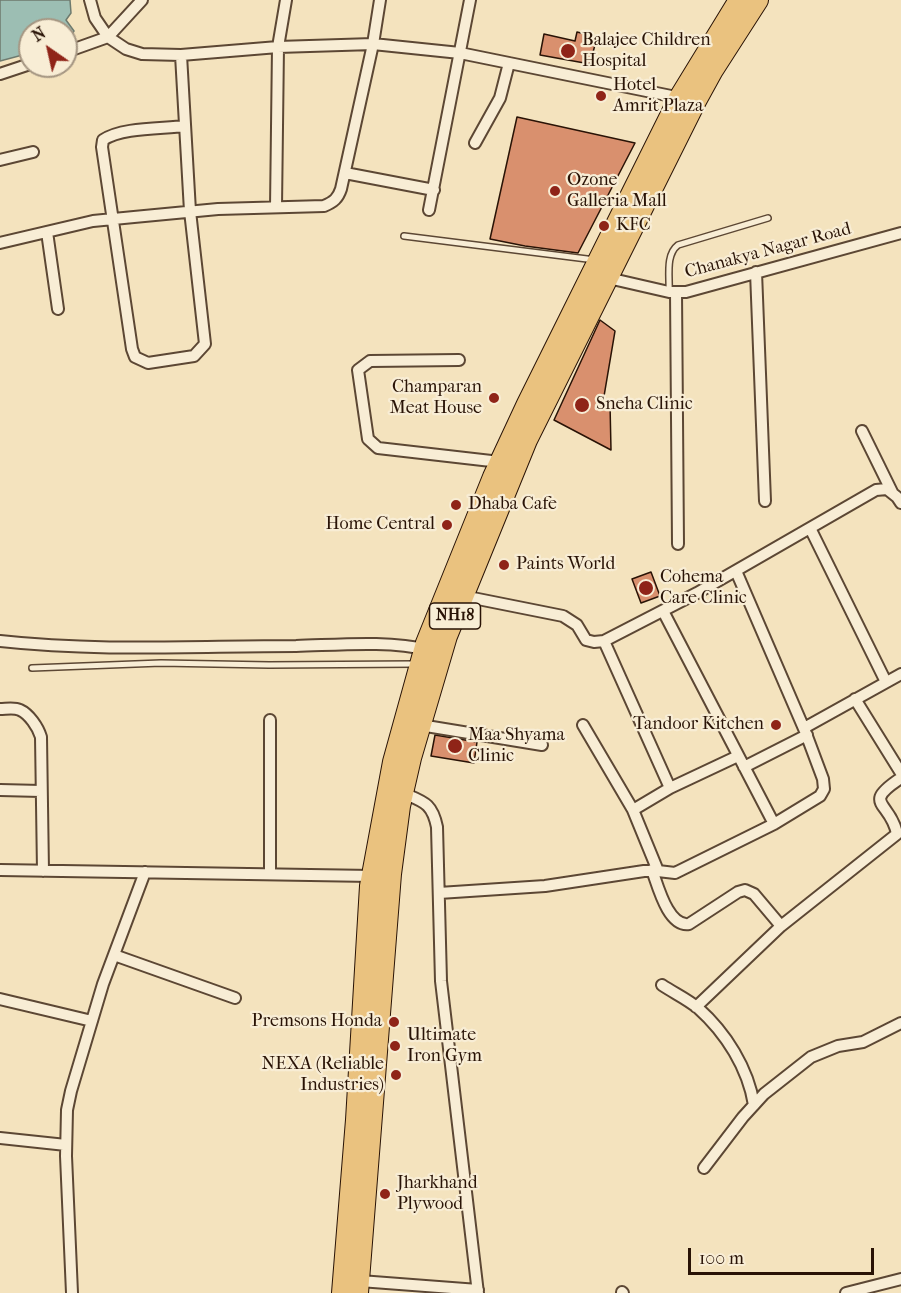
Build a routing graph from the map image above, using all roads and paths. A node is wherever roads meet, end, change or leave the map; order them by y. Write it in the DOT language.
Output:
graph roads {
  1 [pos="90,0"];
  2 [pos="142,0"];
  3 [pos="286,0"];
  4 [pos="380,0"];
  5 [pos="470,0"];
  6 [pos="738,0"];
  7 [pos="758,0"];
  8 [pos="108,37"];
  9 [pos="373,44"];
  10 [pos="278,47"];
  11 [pos="78,48"];
  12 [pos="460,53"];
  13 [pos="181,55"];
  14 [pos="510,63"];
  15 [pos="18,68"];
  16 [pos="0,74"];
  17 [pos="688,100"];
  18 [pos="185,126"];
  19 [pos="475,143"];
  20 [pos="33,152"];
  21 [pos="0,160"];
  22 [pos="345,173"];
  23 [pos="434,190"];
  24 [pos="276,207"];
  25 [pos="429,210"];
  26 [pos="190,212"];
  27 [pos="768,218"];
  28 [pos="113,219"];
  29 [pos="47,232"];
  30 [pos="901,233"];
  31 [pos="404,236"];
  32 [pos="0,243"];
  33 [pos="603,269"];
  34 [pos="756,272"];
  35 [pos="673,292"];
  36 [pos="58,309"];
  37 [pos="459,360"];
  38 [pos="862,431"];
  39 [pos="500,462"];
  40 [pos="892,492"];
  41 [pos="765,501"];
  42 [pos="901,503"];
  43 [pos="810,528"];
  44 [pos="678,544"];
  45 [pos="736,571"];
  46 [pos="463,596"];
  47 [pos="663,611"];
  48 [pos="0,641"];
  49 [pos="604,641"];
  50 [pos="428,656"];
  51 [pos="32,668"];
  52 [pos="901,674"];
  53 [pos="886,682"];
  54 [pos="855,699"];
  55 [pos="0,709"];
  56 [pos="270,720"];
  57 [pos="420,725"];
  58 [pos="583,726"];
  59 [pos="805,731"];
  60 [pos="542,745"];
  61 [pos="738,756"];
  62 [pos="744,767"];
  63 [pos="901,775"];
  64 [pos="670,788"];
  65 [pos="0,790"];
  66 [pos="41,791"];
  67 [pos="403,793"];
  68 [pos="633,810"];
  69 [pos="774,824"];
  70 [pos="0,870"];
  71 [pos="43,871"];
  72 [pos="655,871"];
  73 [pos="145,872"];
  74 [pos="270,874"];
  75 [pos="372,876"];
  76 [pos="439,893"];
  77 [pos="781,926"];
  78 [pos="114,955"];
  79 [pos="662,985"];
  80 [pos="235,998"];
  81 [pos="0,999"];
  82 [pos="696,1007"];
  83 [pos="92,1021"];
  84 [pos="901,1023"];
  85 [pos="753,1105"];
  86 [pos="0,1138"];
  87 [pos="66,1145"];
  88 [pos="704,1168"];
  89 [pos="901,1279"];
  90 [pos="359,1287"];
  91 [pos="478,1291"];
  92 [pos="866,1291"];
  93 [pos="72,1293"];
  94 [pos="342,1293"];
  95 [pos="846,1293"];
  1 -- 8 [label="street"];
  2 -- 8 [label="street"];
  3 -- 10 [label="street"];
  4 -- 9 [label="street"];
  5 -- 12 [label="street"];
  6 -- 17 [label="highway, NH18"];
  7 -- 17 [label="highway, NH18"];
  8 -- 11 [label="street"];
  8 -- 13 [label="street"];
  9 -- 10 [label="street"];
  9 -- 12 [label="street"];
  9 -- 22 [label="street"];
  10 -- 13 [label="street"];
  10 -- 24 [label="street"];
  12 -- 14 [label="street"];
  12 -- 23 [label="street"];
  13 -- 18 [label="street"];
  14 -- 17 [label="street"];
  14 -- 19 [label="street"];
  15 -- 16 [label="street"];
  17 -- 33 [label="highway, NH18"];
  18 -- 26 [label="street"];
  18 -- 28 [label="street"];
  20 -- 21 [label="street"];
  22 -- 23 [label="street"];
  22 -- 24 [label="street"];
  23 -- 25 [label="street"];
  24 -- 26 [label="street"];
  26 -- 28 [label="street"];
  26 -- 28 [label="street"];
  27 -- 35 [label="lane"];
  28 -- 29 [label="street"];
  29 -- 32 [label="street"];
  29 -- 36 [label="street"];
  30 -- 34 [label="street, Chanakya Nagar Road"];
  31 -- 33 [label="lane"];
  33 -- 35 [label="street, Chanakya Nagar Road"];
  33 -- 39 [label="highway, NH18"];
  33 -- 46 [label="highway, NH18"];
  34 -- 35 [label="street, Chanakya Nagar Road"];
  34 -- 41 [label="street"];
  35 -- 44 [label="street"];
  37 -- 39 [label="street"];
  38 -- 40 [label="street"];
  39 -- 50 [label="highway, NH18"];
  40 -- 42 [label="street"];
  40 -- 43 [label="street"];
  43 -- 45 [label="street"];
  43 -- 53 [label="street"];
  45 -- 47 [label="street"];
  45 -- 59 [label="street"];
  46 -- 49 [label="street"];
  46 -- 50 [label="highway, NH18"];
  47 -- 49 [label="street"];
  47 -- 61 [label="street"];
  48 -- 50 [label="street"];
  49 -- 64 [label="street"];
  50 -- 51 [label="lane"];
  50 -- 57 [label="highway, NH18"];
  50 -- 75 [label="highway, NH18"];
  52 -- 53 [label="street"];
  53 -- 54 [label="street"];
  54 -- 59 [label="street"];
  54 -- 63 [label="street"];
  55 -- 66 [label="street"];
  56 -- 74 [label="street"];
  57 -- 60 [label="street"];
  57 -- 67 [label="highway, NH18"];
  58 -- 68 [label="street"];
  59 -- 62 [label="street"];
  59 -- 69 [label="street"];
  61 -- 62 [label="street"];
  61 -- 64 [label="street"];
  62 -- 69 [label="street"];
  63 -- 77 [label="street"];
  64 -- 68 [label="street"];
  65 -- 66 [label="street"];
  66 -- 71 [label="street"];
  67 -- 76 [label="street"];
  67 -- 90 [label="highway, NH18"];
  68 -- 72 [label="street"];
  69 -- 72 [label="street"];
  70 -- 71 [label="street"];
  71 -- 73 [label="street"];
  72 -- 76 [label="street"];
  72 -- 77 [label="street"];
  73 -- 74 [label="street"];
  73 -- 78 [label="street"];
  74 -- 75 [label="street"];
  75 -- 94 [label="highway, NH18"];
  76 -- 91 [label="street"];
  77 -- 82 [label="street"];
  78 -- 80 [label="street"];
  78 -- 83 [label="street"];
  79 -- 82 [label="street"];
  81 -- 83 [label="street"];
  82 -- 85 [label="street"];
  83 -- 87 [label="street"];
  84 -- 85 [label="street"];
  85 -- 88 [label="street"];
  86 -- 87 [label="street"];
  87 -- 93 [label="street"];
  89 -- 92 [label="street"];
  90 -- 91 [label="street"];
  92 -- 95 [label="street"];
}
